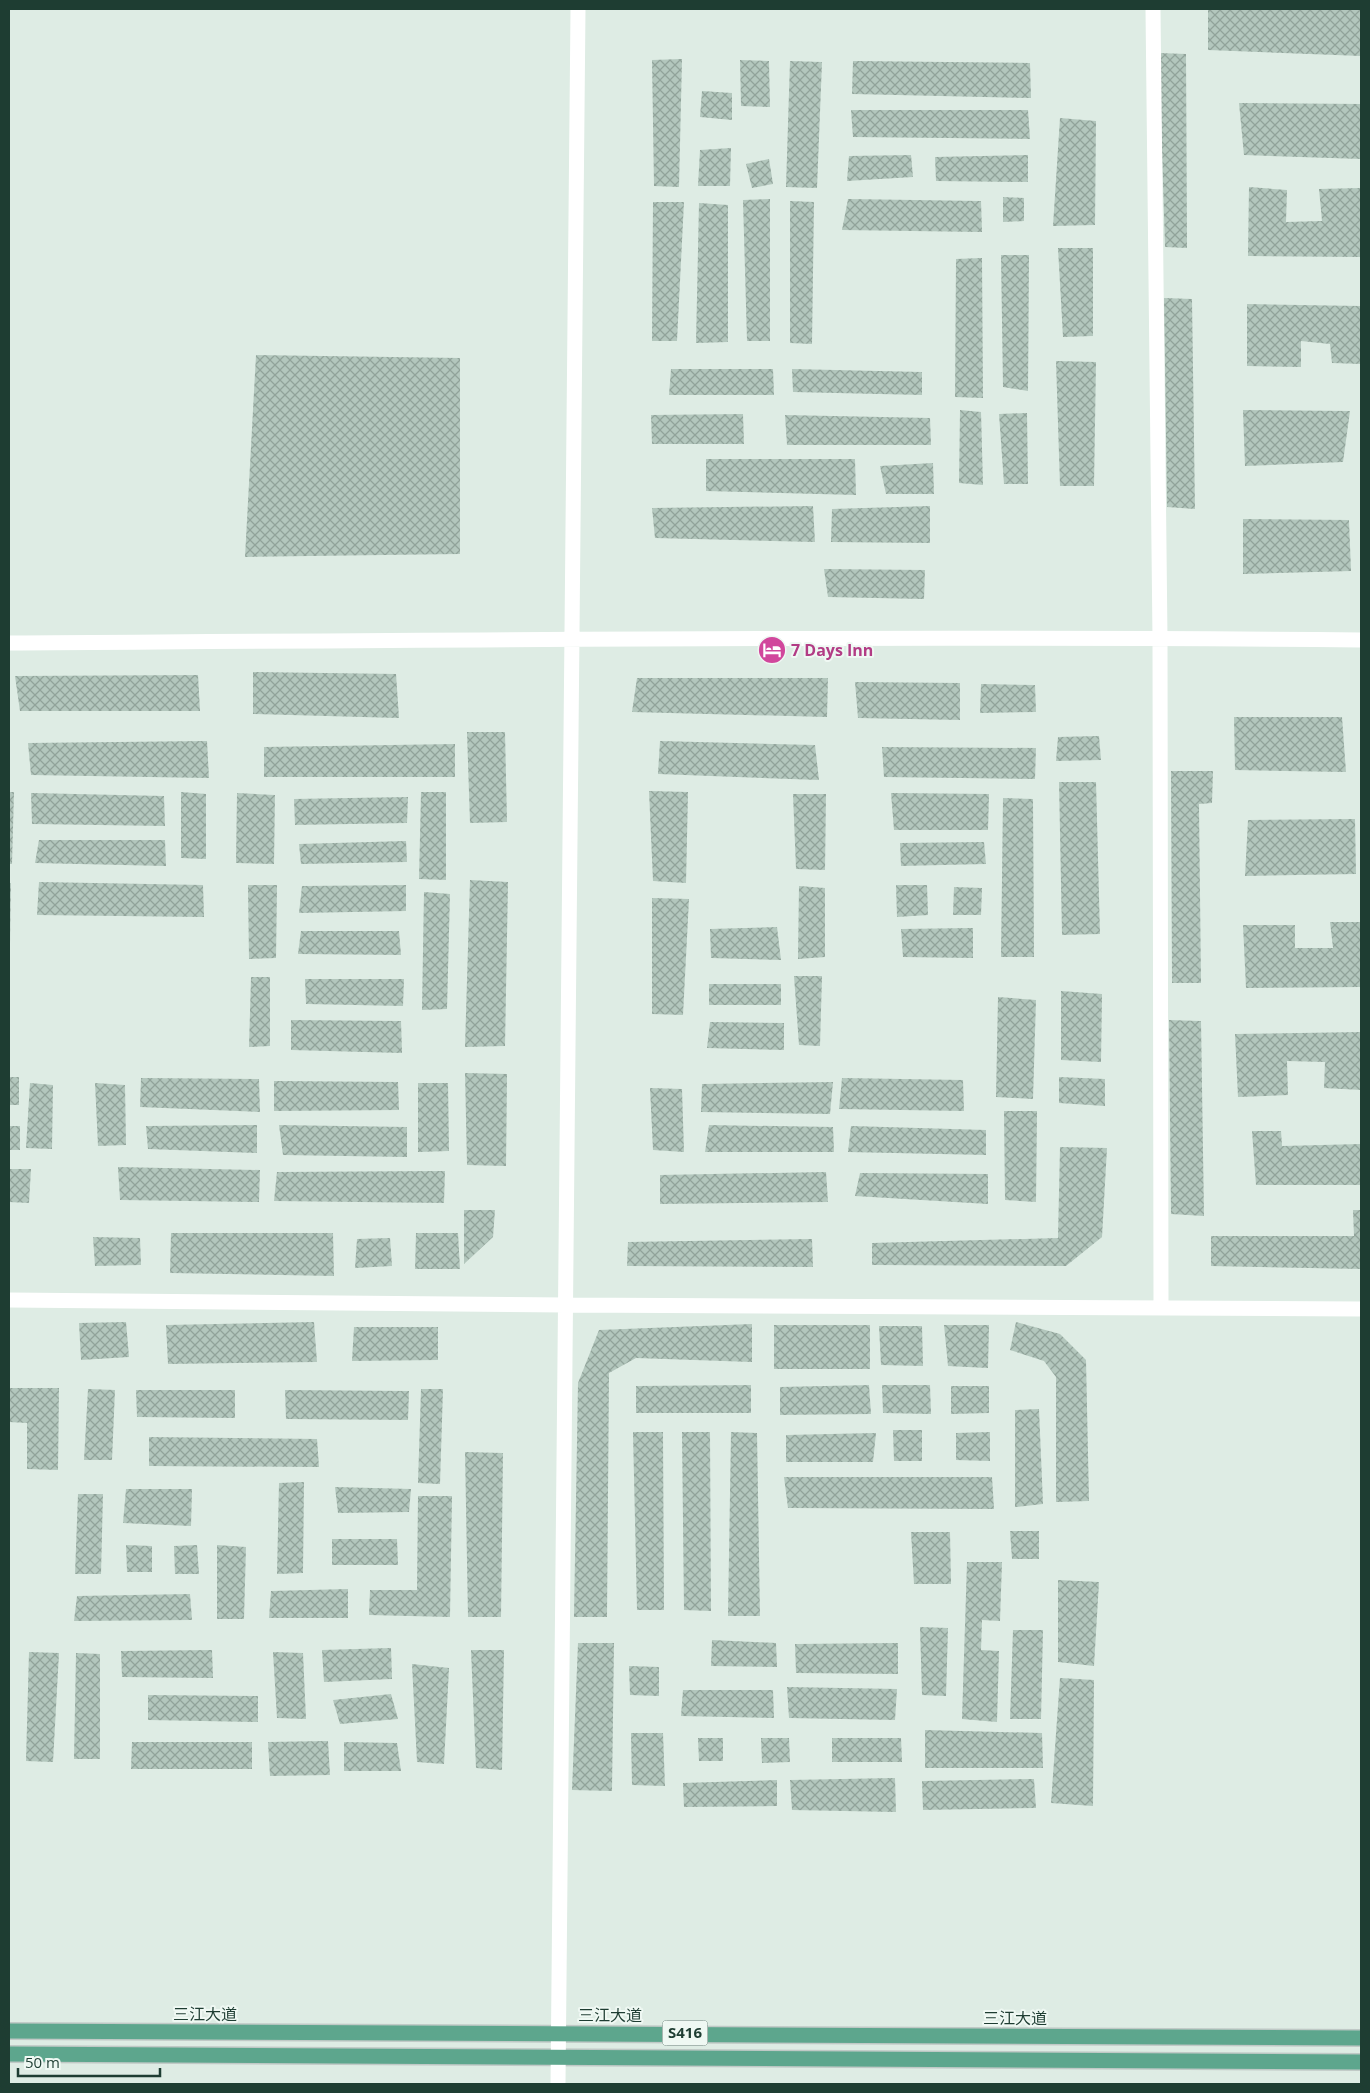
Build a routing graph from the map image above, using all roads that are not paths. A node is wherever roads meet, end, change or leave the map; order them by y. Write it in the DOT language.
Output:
graph roads {
  1 [pos="578,9"];
  2 [pos="1153,9"];
  3 [pos="1160,638"];
  4 [pos="572,639"];
  5 [pos="1361,640"];
  6 [pos="9,643"];
  7 [pos="9,1300"];
  8 [pos="566,1305"];
  9 [pos="1161,1307"];
  10 [pos="1361,1309"];
  11 [pos="9,2031"];
  12 [pos="558,2033"];
  13 [pos="1361,2038"];
  14 [pos="9,2054"];
  15 [pos="558,2057"];
  16 [pos="1361,2062"];
  17 [pos="558,2084"];
  1 -- 4 [label="street"];
  2 -- 3 [label="street"];
  3 -- 4 [label="street"];
  3 -- 5 [label="street"];
  3 -- 9 [label="street"];
  4 -- 6 [label="street"];
  4 -- 8 [label="street"];
  7 -- 8 [label="street"];
  8 -- 9 [label="street"];
  8 -- 12 [label="street"];
  9 -- 10 [label="street"];
  11 -- 12 [label="main road, 三江大道 / S416"];
  12 -- 13 [label="main road, 三江大道 / S416"];
  12 -- 15 [label="street"];
  14 -- 15 [label="main road, S416"];
  15 -- 16 [label="main road, S416"];
  15 -- 17 [label="street"];
}
